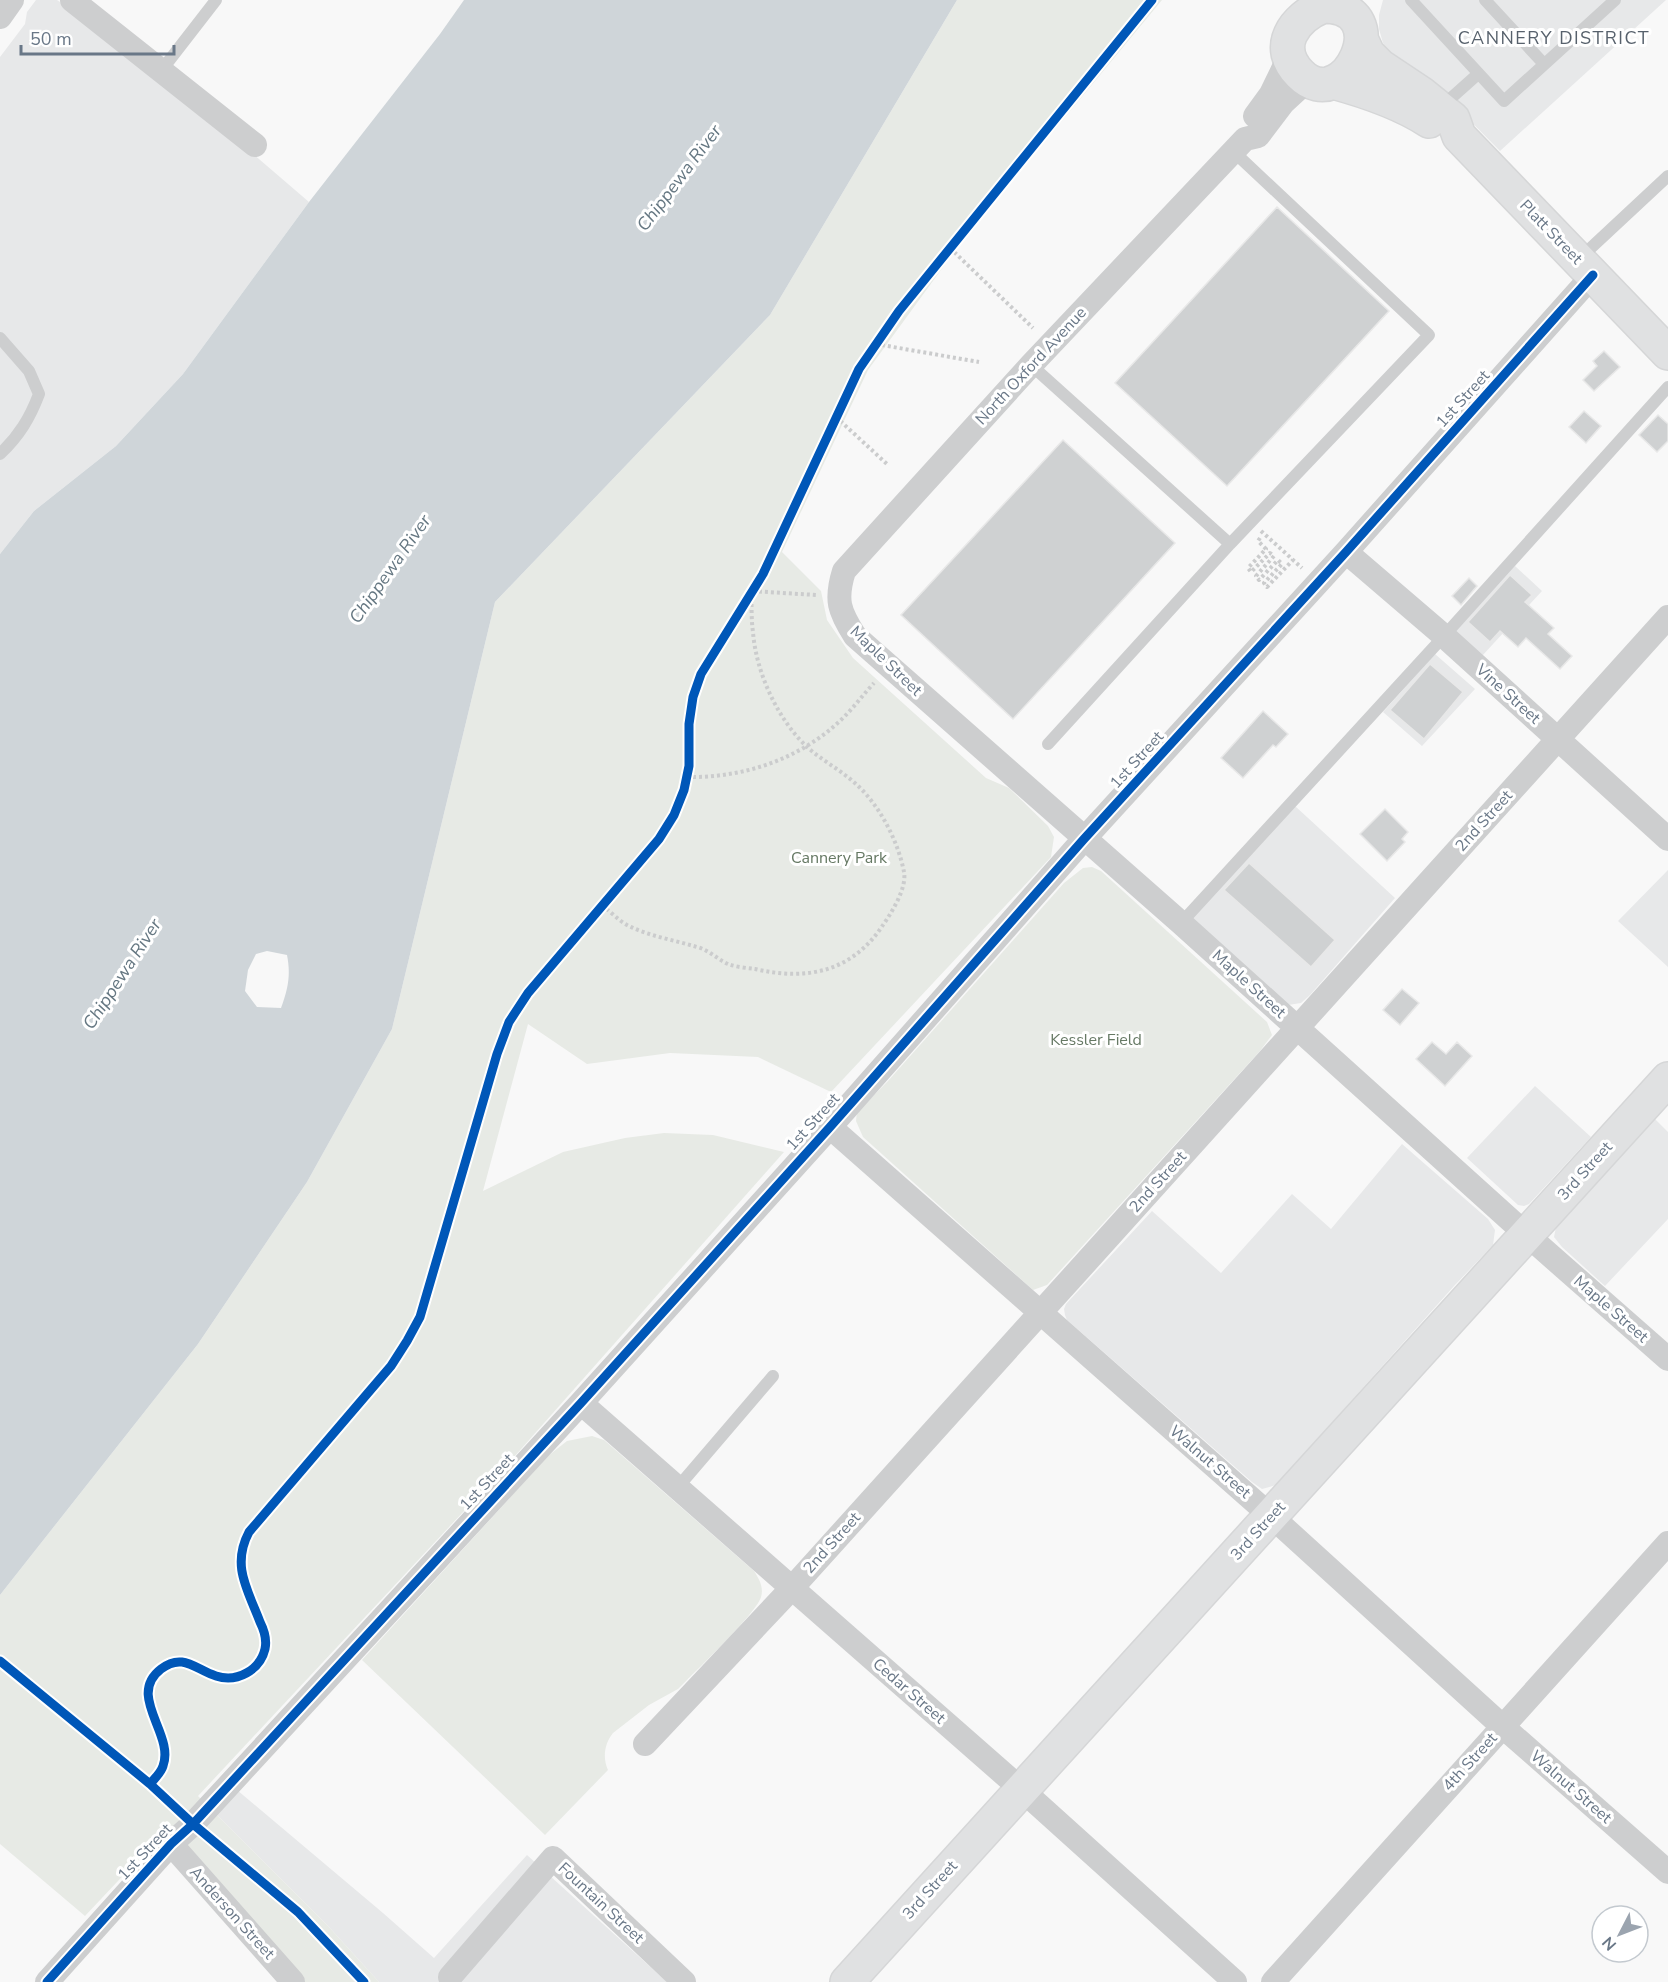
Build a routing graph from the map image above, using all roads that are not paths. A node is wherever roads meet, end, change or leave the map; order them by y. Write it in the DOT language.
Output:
graph roads {
  1 [pos="12,0"];
  2 [pos="72,0"];
  3 [pos="216,0"];
  4 [pos="1411,0"];
  5 [pos="1485,0"];
  6 [pos="1615,0"];
  7 [pos="1346,13"];
  8 [pos="0,17"];
  9 [pos="1544,64"];
  10 [pos="161,71"];
  11 [pos="1310,73"];
  12 [pos="1478,74"];
  13 [pos="1440,109"];
  14 [pos="1460,136"];
  15 [pos="255,145"];
  16 [pos="1240,146"];
  17 [pos="1668,176"];
  18 [pos="1585,267"];
  19 [pos="0,338"];
  20 [pos="1668,353"];
  21 [pos="1031,365"];
  22 [pos="1668,387"];
  23 [pos="0,454"];
  24 [pos="1230,544"];
  25 [pos="1346,552"];
  26 [pos="838,604"];
  27 [pos="1668,617"];
  28 [pos="1444,636"];
  29 [pos="1558,739"];
  30 [pos="1048,744"];
  31 [pos="1084,839"];
  32 [pos="1668,839"];
  33 [pos="1181,923"];
  34 [pos="1297,1028"];
  35 [pos="1668,1079"];
  36 [pos="830,1127"];
  37 [pos="1527,1235"];
  38 [pos="1039,1312"];
  39 [pos="1668,1359"];
  40 [pos="773,1376"];
  41 [pos="580,1403"];
  42 [pos="678,1487"];
  43 [pos="1271,1516"];
  44 [pos="1668,1543"];
  45 [pos="792,1588"];
  46 [pos="1502,1726"];
  47 [pos="645,1744"];
  48 [pos="1021,1789"];
  49 [pos="171,1844"];
  50 [pos="1668,1872"];
  51 [pos="450,1977"];
  52 [pos="47,1982"];
  53 [pos="294,1982"];
  54 [pos="684,1982"];
  55 [pos="848,1982"];
  56 [pos="1235,1982"];
  57 [pos="1274,1982"];
  1 -- 8 [label="street"];
  2 -- 10 [label="street"];
  3 -- 10 [label="lane"];
  4 -- 12 [label="lane"];
  5 -- 9 [label="lane"];
  6 -- 9 [label="lane"];
  7 -- 11 [label="main road"];
  7 -- 11 [label="main road"];
  7 -- 13 [label="main road, Platt Street"];
  9 -- 12 [label="lane"];
  10 -- 15 [label="street"];
  11 -- 14 [label="main road, Platt Street"];
  11 -- 16 [label="street, North Oxford Avenue"];
  12 -- 13 [label="lane"];
  13 -- 14 [label="main road, Platt Street"];
  14 -- 18 [label="main road, Platt Street"];
  16 -- 21 [label="street, North Oxford Avenue"];
  16 -- 24 [label="lane"];
  17 -- 18 [label="lane"];
  18 -- 20 [label="main road, Platt Street"];
  18 -- 25 [label="street, 1st Street"];
  19 -- 23 [label="lane"];
  21 -- 24 [label="lane"];
  21 -- 26 [label="street, North Oxford Avenue"];
  22 -- 28 [label="lane"];
  24 -- 30 [label="lane"];
  25 -- 28 [label="street, Vine Street"];
  25 -- 31 [label="street, 1st Street"];
  26 -- 31 [label="street, Maple Street"];
  27 -- 29 [label="street, 2nd Street"];
  28 -- 29 [label="street, Vine Street"];
  28 -- 33 [label="lane"];
  29 -- 32 [label="street, Vine Street"];
  29 -- 34 [label="street, 2nd Street"];
  31 -- 33 [label="street, Maple Street"];
  31 -- 36 [label="street, 1st Street"];
  33 -- 34 [label="street, Maple Street"];
  34 -- 37 [label="street, Maple Street"];
  34 -- 38 [label="street, 2nd Street"];
  35 -- 37 [label="main road, 3rd Street"];
  36 -- 38 [label="street, Walnut Street"];
  36 -- 41 [label="street, 1st Street"];
  37 -- 39 [label="street, Maple Street"];
  37 -- 43 [label="main road, 3rd Street"];
  38 -- 43 [label="street, Walnut Street"];
  38 -- 45 [label="street, 2nd Street"];
  40 -- 42 [label="lane"];
  41 -- 42 [label="street, Cedar Street"];
  41 -- 49 [label="street, 1st Street"];
  42 -- 45 [label="street, Cedar Street"];
  43 -- 46 [label="street, Walnut Street"];
  43 -- 48 [label="main road, 3rd Street"];
  44 -- 46 [label="street, 4th Street"];
  45 -- 47 [label="street, 2nd Street"];
  45 -- 48 [label="street, Cedar Street"];
  46 -- 50 [label="street, Walnut Street"];
  46 -- 57 [label="street, 4th Street"];
  48 -- 55 [label="main road, 3rd Street"];
  48 -- 56 [label="street, Cedar Street"];
  49 -- 52 [label="street, 1st Street"];
  49 -- 53 [label="street, Anderson Street"];
  51 -- 54 [label="street, Fountain Street"];
}
